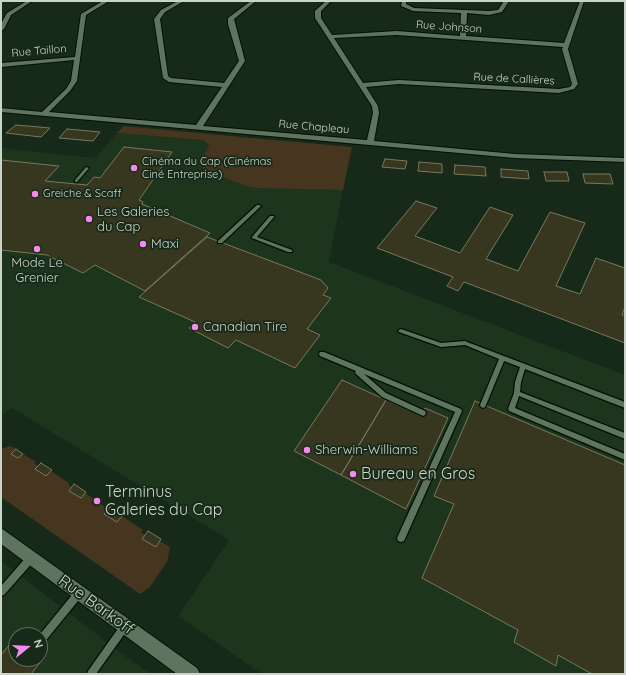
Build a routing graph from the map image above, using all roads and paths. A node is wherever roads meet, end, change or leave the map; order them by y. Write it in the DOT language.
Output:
graph roads {
  1 [pos="30,1"];
  2 [pos="107,1"];
  3 [pos="182,1"];
  4 [pos="254,1"];
  5 [pos="329,1"];
  6 [pos="404,1"];
  7 [pos="507,1"];
  8 [pos="582,1"];
  9 [pos="464,12"];
  10 [pos="1,29"];
  11 [pos="330,37"];
  12 [pos="463,38"];
  13 [pos="566,45"];
  14 [pos="78,58"];
  15 [pos="1,65"];
  16 [pos="226,84"];
  17 [pos="363,85"];
  18 [pos="1,110"];
  19 [pos="42,114"];
  20 [pos="198,128"];
  21 [pos="370,143"];
  22 [pos="625,160"];
  23 [pos="87,168"];
  24 [pos="76,181"];
  25 [pos="259,206"];
  26 [pos="272,217"];
  27 [pos="220,242"];
  28 [pos="290,251"];
  29 [pos="401,331"];
  30 [pos="322,354"];
  31 [pos="503,357"];
  32 [pos="524,365"];
  33 [pos="354,369"];
  34 [pos="517,393"];
  35 [pos="625,404"];
  36 [pos="483,405"];
  37 [pos="423,413"];
  38 [pos="625,436"];
  39 [pos="625,458"];
  40 [pos="1,535"];
  41 [pos="401,538"];
  42 [pos="31,557"];
  43 [pos="1,592"];
  44 [pos="79,593"];
  45 [pos="125,626"];
  46 [pos="48,631"];
  47 [pos="91,674"];
  48 [pos="190,674"];
  1 -- 10 [label="street"];
  2 -- 14 [label="street"];
  3 -- 16 [label="street"];
  4 -- 16 [label="street"];
  5 -- 11 [label="street"];
  6 -- 9 [label="street"];
  7 -- 9 [label="street"];
  8 -- 13 [label="street, Rue de Callières"];
  9 -- 12 [label="street"];
  11 -- 12 [label="street, Rue Johnson"];
  11 -- 17 [label="street"];
  12 -- 13 [label="street, Rue Johnson"];
  13 -- 17 [label="street, Rue de Callières"];
  14 -- 15 [label="street, Rue Taillon"];
  14 -- 19 [label="street"];
  16 -- 20 [label="street"];
  17 -- 21 [label="street"];
  18 -- 19 [label="street, Rue Chapleau"];
  19 -- 20 [label="street, Rue Chapleau"];
  20 -- 21 [label="street, Rue Chapleau"];
  21 -- 22 [label="street, Rue Chapleau"];
  23 -- 24 [label="lane"];
  25 -- 27 [label="lane"];
  26 -- 28 [label="lane"];
  29 -- 31 [label="lane"];
  30 -- 33 [label="lane"];
  31 -- 32 [label="lane"];
  31 -- 36 [label="lane"];
  32 -- 34 [label="lane"];
  32 -- 35 [label="lane"];
  33 -- 37 [label="lane"];
  33 -- 41 [label="lane"];
  34 -- 38 [label="lane"];
  34 -- 39 [label="lane"];
  40 -- 42 [label="street, Rue Barkoff"];
  42 -- 43 [label="lane"];
  42 -- 44 [label="street, Rue Barkoff"];
  44 -- 45 [label="street, Rue Barkoff"];
  44 -- 46 [label="lane"];
  45 -- 47 [label="lane"];
  45 -- 48 [label="street, Rue Barkoff"];
}
